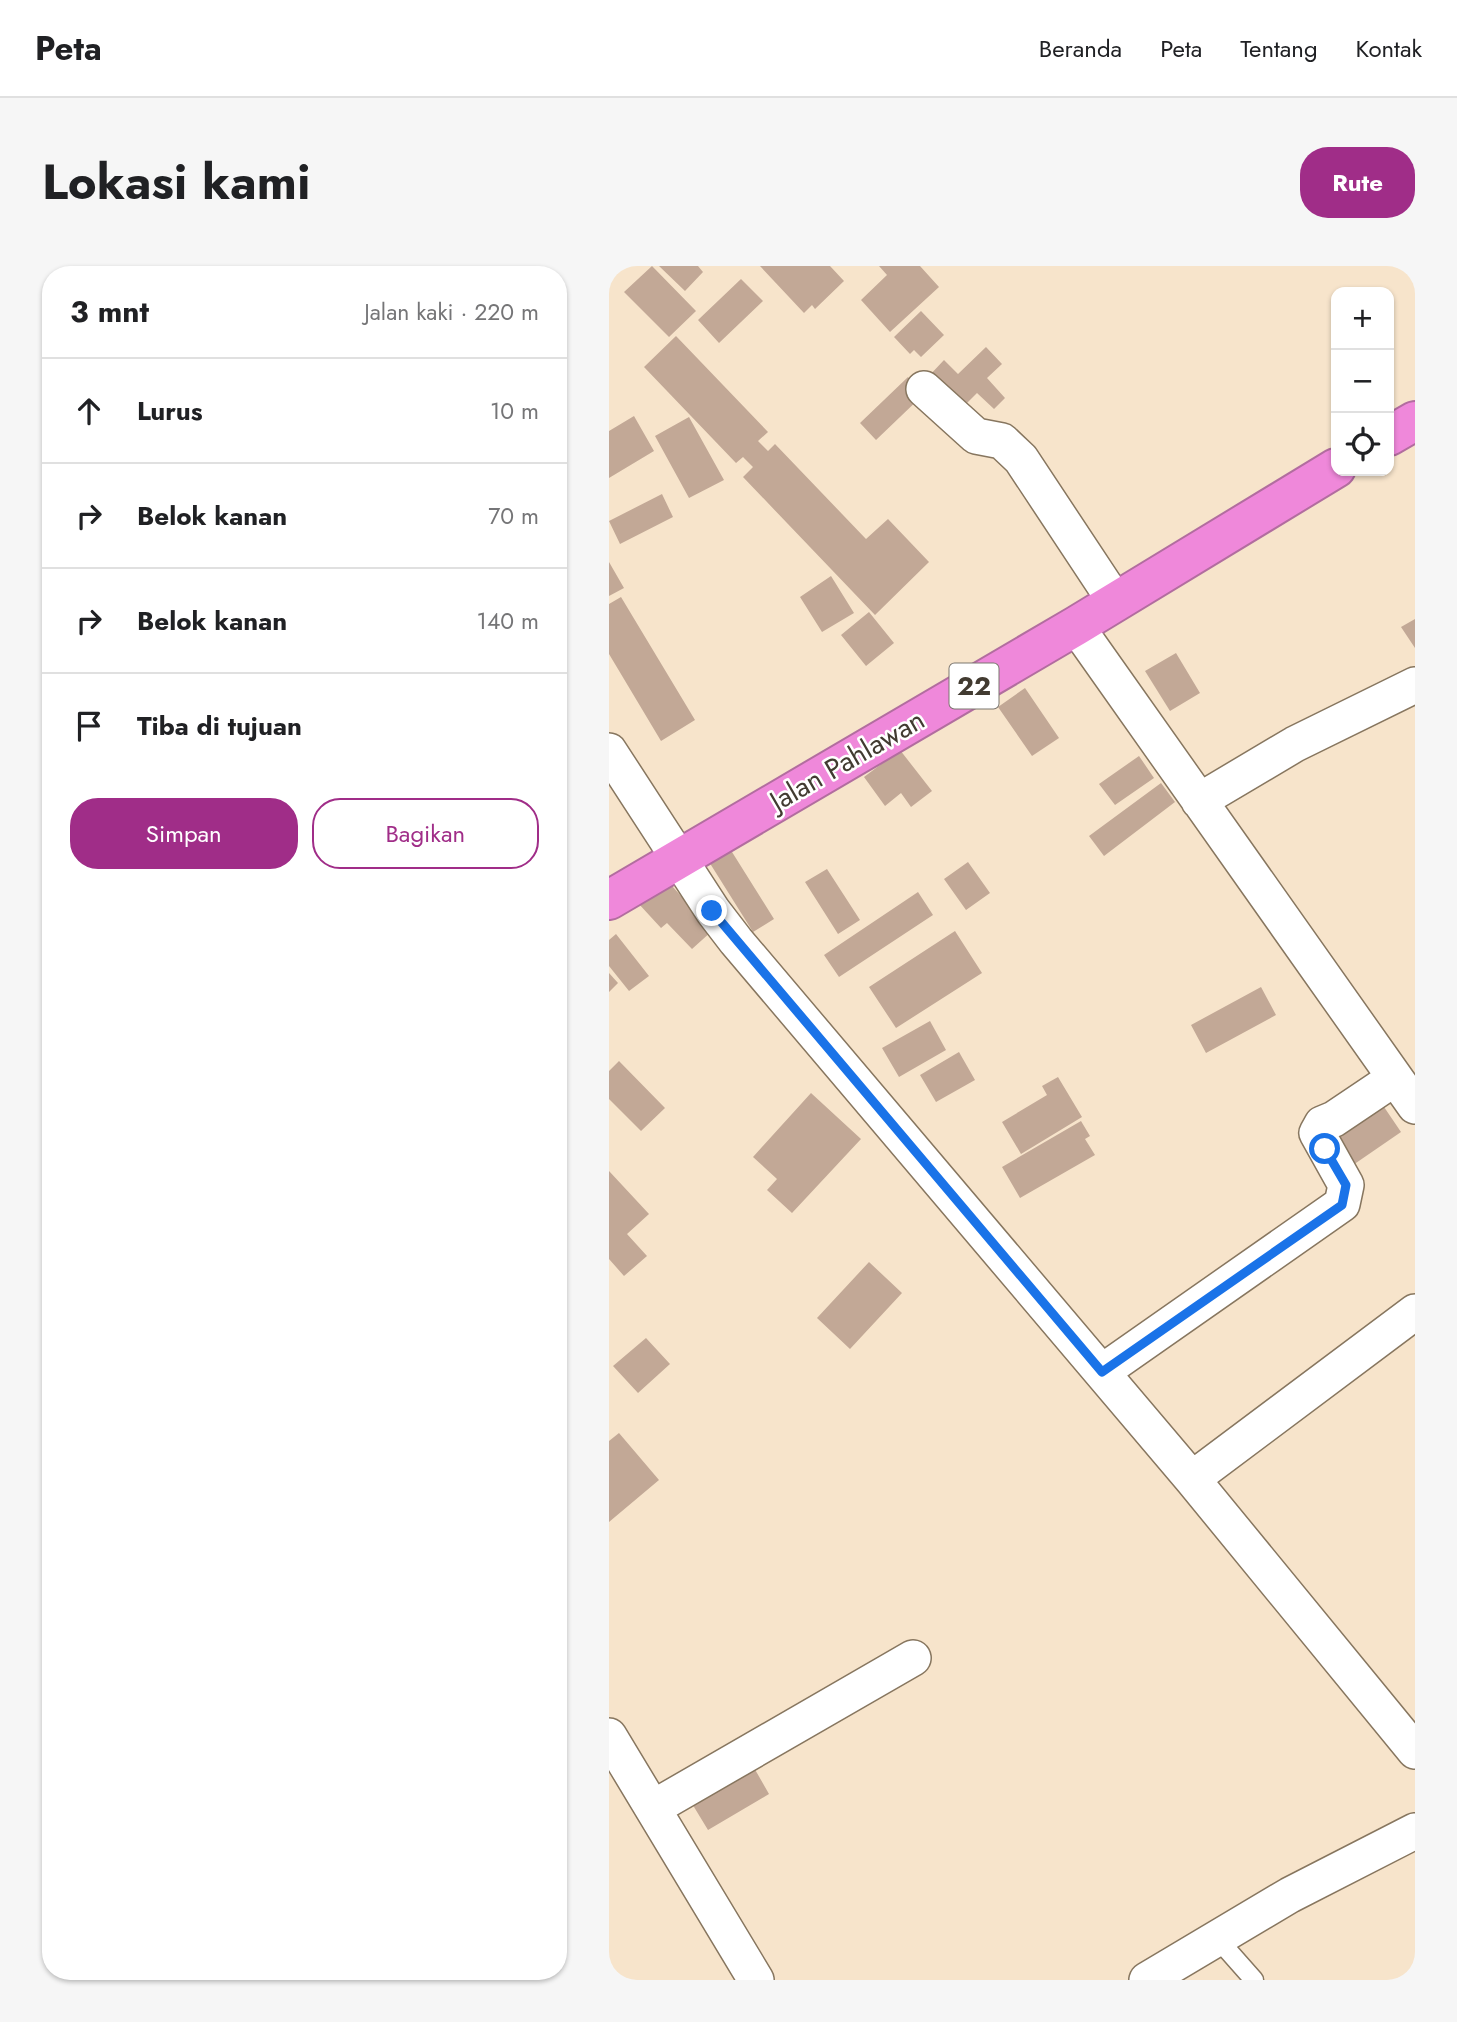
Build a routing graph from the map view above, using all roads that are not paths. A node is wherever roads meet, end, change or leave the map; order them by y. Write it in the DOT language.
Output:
graph roads {
  1 [pos="924,388"];
  2 [pos="1415,421"];
  3 [pos="1394,433"];
  4 [pos="1331,471"];
  5 [pos="1115,601"];
  6 [pos="1076,626"];
  7 [pos="1415,685"];
  8 [pos="609,751"];
  9 [pos="1199,801"];
  10 [pos="679,858"];
  11 [pos="609,900"];
  12 [pos="1406,1086"];
  13 [pos="1415,1312"];
  14 [pos="1102,1372"];
  15 [pos="1192,1479"];
  16 [pos="913,1658"];
  17 [pos="609,1736"];
  18 [pos="1415,1751"];
  19 [pos="653,1808"];
  20 [pos="1410,1842"];
  21 [pos="1216,1937"];
  22 [pos="756,1980"];
  23 [pos="1147,1980"];
  24 [pos="1254,1980"];
  1 -- 5 [label="street"];
  2 -- 3 [label="highway"];
  4 -- 5 [label="highway, Jalan Pahlawan / 22"];
  5 -- 6 [label="highway, Jalan Pahlawan / 22"];
  6 -- 9 [label="street"];
  6 -- 10 [label="highway, Jalan Pahlawan / 22"];
  7 -- 9 [label="street"];
  8 -- 10 [label="street"];
  9 -- 12 [label="street"];
  10 -- 11 [label="highway, Jalan Pahlawan / 22"];
  10 -- 14 [label="street"];
  12 -- 14 [label="street"];
  13 -- 15 [label="street"];
  14 -- 15 [label="street"];
  15 -- 18 [label="street"];
  16 -- 19 [label="street"];
  17 -- 19 [label="street"];
  19 -- 22 [label="street"];
  20 -- 21 [label="street"];
  21 -- 23 [label="street"];
  21 -- 24 [label="lane"];
}
